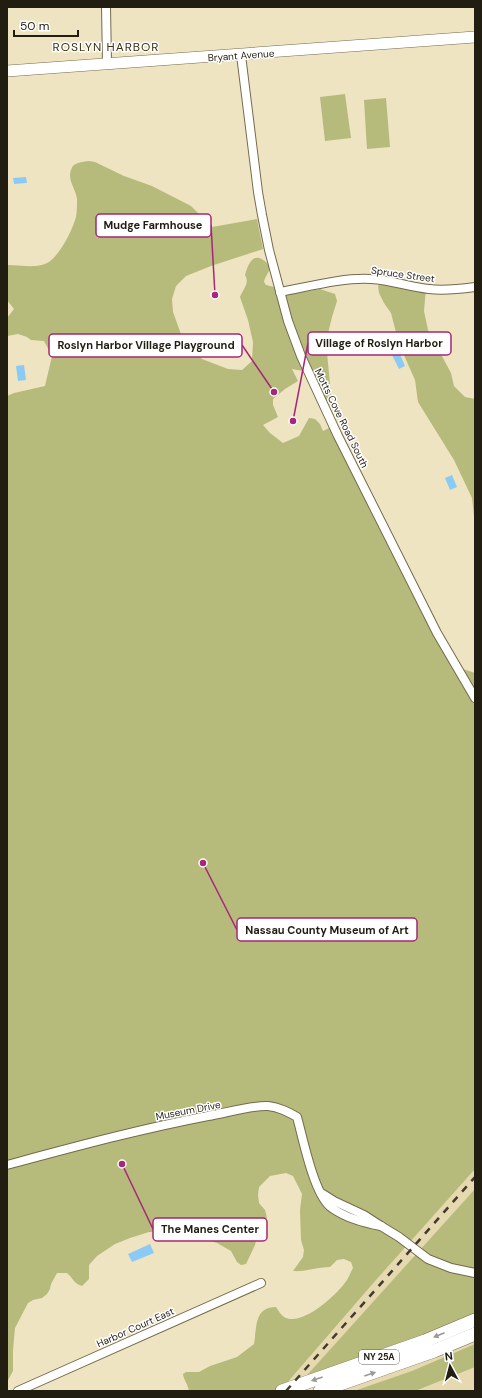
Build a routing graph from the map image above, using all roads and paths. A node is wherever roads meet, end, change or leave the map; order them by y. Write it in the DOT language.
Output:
graph roads {
  1 [pos="106,7"];
  2 [pos="475,37"];
  3 [pos="241,55"];
  4 [pos="108,63"];
  5 [pos="7,71"];
  6 [pos="475,287"];
  7 [pos="280,292"];
  8 [pos="475,698"];
  9 [pos="7,1165"];
  10 [pos="475,1273"];
  11 [pos="260,1283"];
  12 [pos="475,1320"];
  13 [pos="475,1334"];
  14 [pos="18,1391"];
  15 [pos="282,1391"];
  16 [pos="320,1391"];
  1 -- 4 [label="street"];
  2 -- 3 [label="main road, Bryant Avenue"];
  3 -- 4 [label="main road, Bryant Avenue"];
  3 -- 7 [label="street, Motts Cove Road South"];
  4 -- 5 [label="main road, Bryant Avenue"];
  6 -- 7 [label="street, Spruce Street"];
  7 -- 8 [label="street, Motts Cove Road South"];
  9 -- 10 [label="street, Museum Drive"];
  11 -- 14 [label="street, Harbor Court East"];
  12 -- 15 [label="main road, NY 25A, one-way"];
  16 -- 13 [label="main road, NY 25A, one-way"];
}
